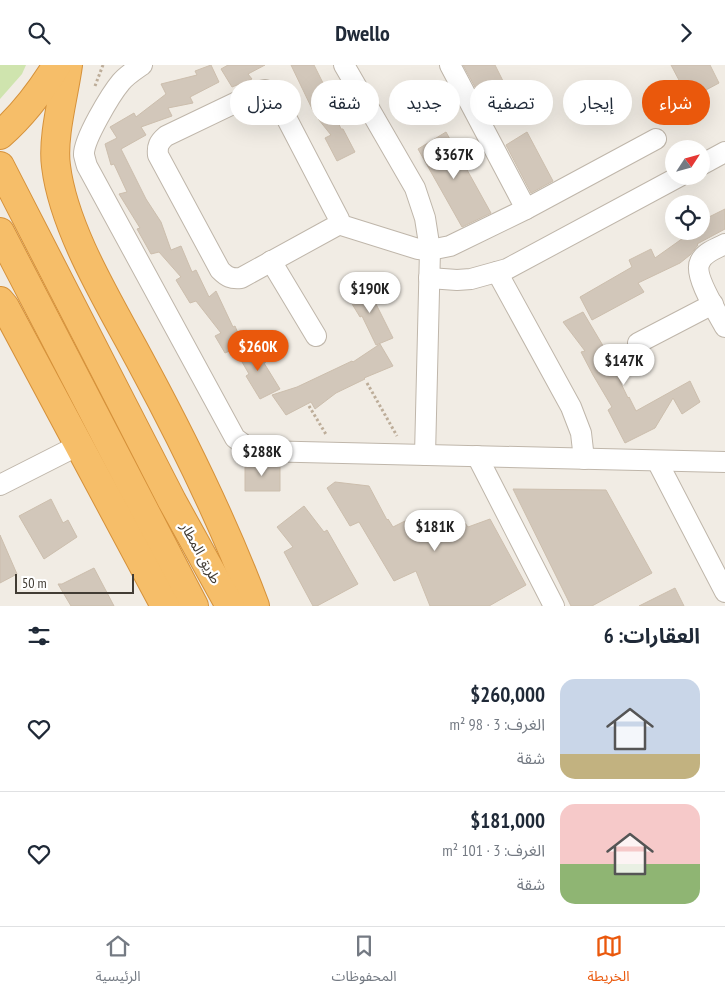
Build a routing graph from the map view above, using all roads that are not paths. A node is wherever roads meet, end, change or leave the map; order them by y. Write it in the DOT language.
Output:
graph roads {
  1 [pos="58,65"];
  2 [pos="68,65"];
  3 [pos="142,65"];
  4 [pos="344,65"];
  5 [pos="450,65"];
  6 [pos="0,135"];
  7 [pos="656,139"];
  8 [pos="725,152"];
  9 [pos="710,160"];
  10 [pos="0,166"];
  11 [pos="665,184"];
  12 [pos="526,209"];
  13 [pos="338,224"];
  14 [pos="0,232"];
  15 [pos="725,244"];
  16 [pos="430,250"];
  17 [pos="271,261"];
  18 [pos="497,272"];
  19 [pos="429,278"];
  20 [pos="713,304"];
  21 [pos="2,306"];
  22 [pos="725,327"];
  23 [pos="316,336"];
  24 [pos="638,343"];
  25 [pos="79,445"];
  26 [pos="416,455"];
  27 [pos="477,456"];
  28 [pos="584,459"];
  29 [pos="656,461"];
  30 [pos="725,462"];
  31 [pos="0,485"];
  32 [pos="725,592"];
  33 [pos="165,606"];
  34 [pos="194,606"];
  35 [pos="230,606"];
  36 [pos="255,606"];
  37 [pos="554,606"];
  1 -- 6 [label="highway"];
  2 -- 36 [label="highway"];
  3 -- 26 [label="street"];
  4 -- 16 [label="street"];
  5 -- 12 [label="street"];
  7 -- 12 [label="street"];
  8 -- 9 [label="street"];
  10 -- 35 [label="highway, طريق المطار"];
  11 -- 18 [label="street"];
  12 -- 16 [label="street"];
  13 -- 16 [label="street"];
  13 -- 17 [label="street"];
  13 -- 17 [label="street"];
  14 -- 34 [label="highway"];
  15 -- 20 [label="street"];
  16 -- 19 [label="street"];
  17 -- 23 [label="street"];
  18 -- 19 [label="street"];
  18 -- 28 [label="street"];
  19 -- 26 [label="street"];
  20 -- 22 [label="street"];
  20 -- 24 [label="street"];
  21 -- 25 [label="highway"];
  25 -- 31 [label="street"];
  25 -- 33 [label="highway"];
  26 -- 27 [label="street"];
  27 -- 28 [label="street"];
  27 -- 37 [label="street"];
  28 -- 29 [label="street"];
  29 -- 30 [label="street"];
  29 -- 32 [label="street"];
}
